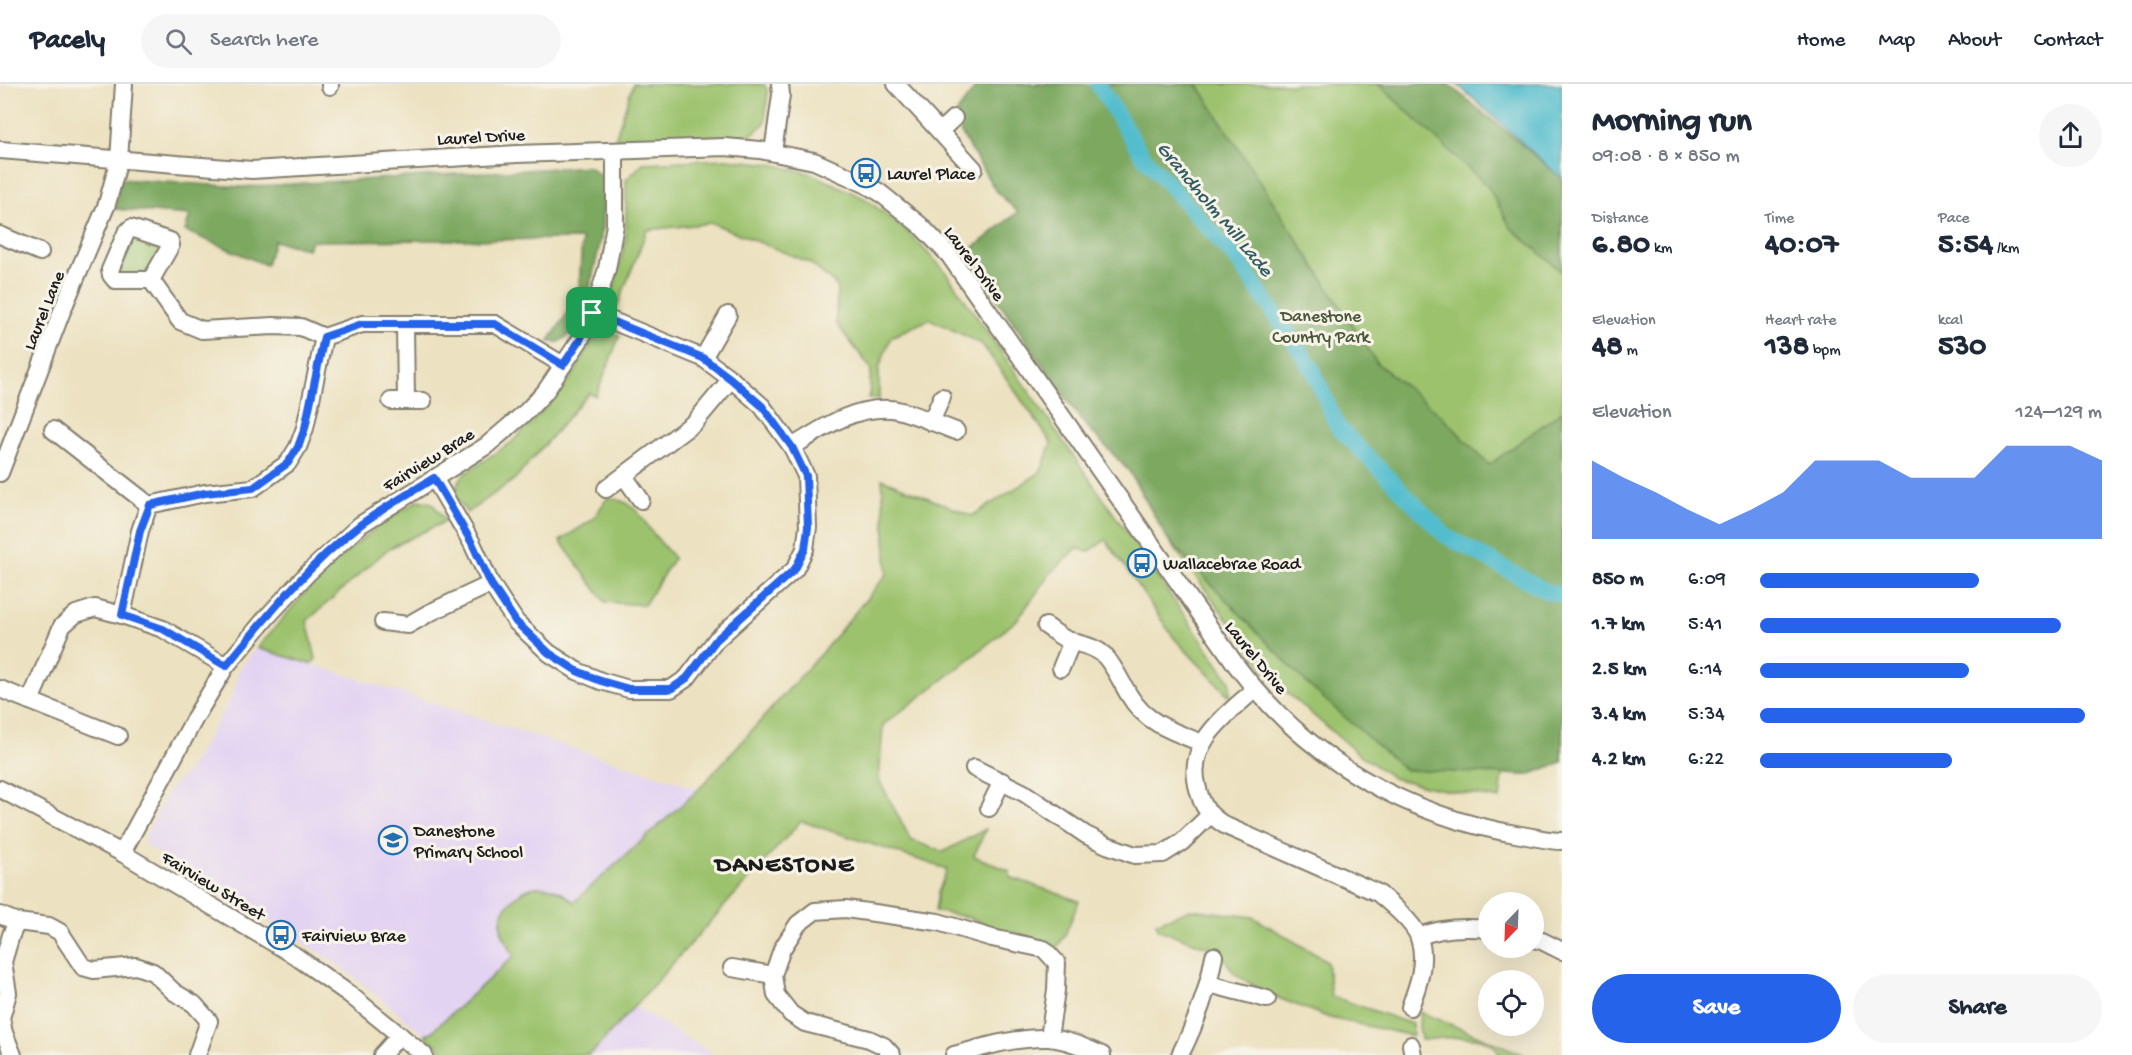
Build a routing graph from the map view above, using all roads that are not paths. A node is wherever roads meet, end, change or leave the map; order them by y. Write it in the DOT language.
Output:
graph roads {
  1 [pos="124,84"];
  2 [pos="780,84"];
  3 [pos="896,84"];
  4 [pos="954,118"];
  5 [pos="940,131"];
  6 [pos="0,150"];
  7 [pos="615,151"];
  8 [pos="773,152"];
  9 [pos="119,160"];
  10 [pos="974,169"];
  11 [pos="0,236"];
  12 [pos="40,252"];
  13 [pos="151,280"];
  14 [pos="592,313"];
  15 [pos="728,315"];
  16 [pos="405,324"];
  17 [pos="324,337"];
  18 [pos="703,358"];
  19 [pos="563,365"];
  20 [pos="731,379"];
  21 [pos="942,397"];
  22 [pos="407,401"];
  23 [pos="931,422"];
  24 [pos="53,430"];
  25 [pos="956,431"];
  26 [pos="792,447"];
  27 [pos="0,473"];
  28 [pos="624,476"];
  29 [pos="434,478"];
  30 [pos="606,489"];
  31 [pos="641,500"];
  32 [pos="150,505"];
  33 [pos="491,584"];
  34 [pos="122,615"];
  35 [pos="383,622"];
  36 [pos="1046,626"];
  37 [pos="1072,641"];
  38 [pos="226,666"];
  39 [pos="1061,668"];
  40 [pos="0,689"];
  41 [pos="1254,690"];
  42 [pos="30,701"];
  43 [pos="118,736"];
  44 [pos="1202,743"];
  45 [pos="974,768"];
  46 [pos="1002,781"];
  47 [pos="0,789"];
  48 [pos="989,808"];
  49 [pos="1210,815"];
  50 [pos="1562,841"];
  51 [pos="122,853"];
  52 [pos="0,915"];
  53 [pos="17,922"];
  54 [pos="1478,928"];
  55 [pos="1419,937"];
  56 [pos="1544,942"];
  57 [pos="1562,951"];
  58 [pos="1214,956"];
  59 [pos="732,968"];
  60 [pos="772,975"];
  61 [pos="1209,984"];
  62 [pos="1266,999"];
  63 [pos="1410,1007"];
  64 [pos="400,1035"];
  65 [pos="1049,1038"];
  66 [pos="13,1055"];
  67 [pos="197,1055"];
  68 [pos="382,1055"];
  69 [pos="424,1055"];
  70 [pos="892,1055"];
  71 [pos="954,1055"];
  72 [pos="1102,1055"];
  73 [pos="1180,1055"];
  1 -- 9 [label="street"];
  2 -- 8 [label="street"];
  3 -- 5 [label="street"];
  4 -- 5 [label="street"];
  5 -- 10 [label="street"];
  6 -- 9 [label="street, Laurel Drive"];
  7 -- 8 [label="street, Laurel Drive"];
  7 -- 9 [label="street, Laurel Drive"];
  7 -- 14 [label="street, Fairview Brae"];
  8 -- 41 [label="street, Laurel Drive"];
  9 -- 27 [label="street, Laurel Lane"];
  11 -- 12 [label="street"];
  13 -- 17 [label="street"];
  14 -- 18 [label="street"];
  14 -- 19 [label="street, Fairview Brae"];
  15 -- 18 [label="street"];
  16 -- 17 [label="street"];
  16 -- 19 [label="street"];
  16 -- 22 [label="street"];
  17 -- 32 [label="street"];
  18 -- 20 [label="street"];
  19 -- 29 [label="street, Fairview Brae"];
  20 -- 26 [label="street"];
  20 -- 28 [label="street"];
  21 -- 23 [label="street"];
  23 -- 25 [label="street"];
  23 -- 26 [label="street"];
  24 -- 32 [label="street"];
  26 -- 33 [label="street"];
  28 -- 30 [label="street"];
  28 -- 31 [label="street"];
  29 -- 33 [label="street"];
  29 -- 38 [label="street, Fairview Brae"];
  32 -- 34 [label="street"];
  33 -- 35 [label="street"];
  34 -- 38 [label="street"];
  34 -- 42 [label="street"];
  36 -- 37 [label="street"];
  37 -- 39 [label="street"];
  37 -- 44 [label="street"];
  38 -- 51 [label="street, Fairview Brae"];
  40 -- 42 [label="street"];
  41 -- 44 [label="street"];
  41 -- 50 [label="street, Laurel Drive"];
  42 -- 43 [label="street"];
  44 -- 49 [label="street"];
  45 -- 46 [label="street"];
  46 -- 48 [label="street"];
  46 -- 49 [label="street"];
  47 -- 51 [label="street, Fairview Street"];
  49 -- 55 [label="street"];
  51 -- 64 [label="street, Fairview Street"];
  52 -- 53 [label="street"];
  53 -- 66 [label="street"];
  53 -- 67 [label="street"];
  54 -- 55 [label="street"];
  55 -- 63 [label="street"];
  56 -- 57 [label="street"];
  58 -- 61 [label="street"];
  59 -- 60 [label="street"];
  60 -- 65 [label="street"];
  60 -- 70 [label="street"];
  61 -- 62 [label="street"];
  61 -- 73 [label="street"];
  64 -- 68 [label="street"];
  64 -- 69 [label="street, Fairview Street"];
  65 -- 71 [label="street"];
  65 -- 72 [label="street"];
}
